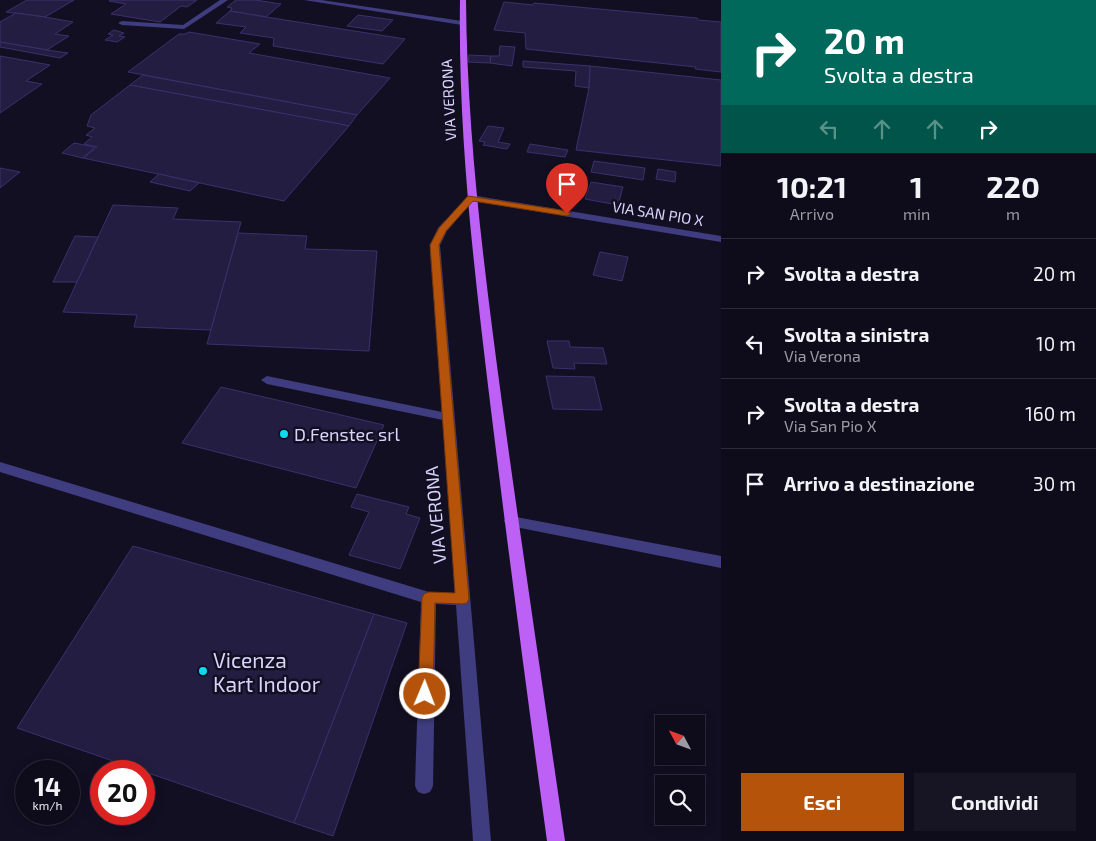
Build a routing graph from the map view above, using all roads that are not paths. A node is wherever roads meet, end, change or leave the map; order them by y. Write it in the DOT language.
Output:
graph roads {
  1 [pos="226,0"];
  2 [pos="307,0"];
  3 [pos="463,0"];
  4 [pos="122,23"];
  5 [pos="462,23"];
  6 [pos="471,198"];
  7 [pos="721,239"];
  8 [pos="267,380"];
  9 [pos="448,417"];
  10 [pos="0,467"];
  11 [pos="511,521"];
  12 [pos="721,562"];
  13 [pos="429,598"];
  14 [pos="462,599"];
  15 [pos="424,786"];
  16 [pos="482,841"];
  17 [pos="556,841"];
  1 -- 4 [label="street"];
  2 -- 5 [label="street"];
  3 -- 5 [label="main road, VIA VERONA"];
  5 -- 6 [label="main road, VIA VERONA"];
  6 -- 7 [label="street, VIA SAN PIO X"];
  6 -- 9 [label="street, VIA VERONA"];
  6 -- 11 [label="main road, VIA VERONA"];
  8 -- 9 [label="street"];
  9 -- 14 [label="street, VIA VERONA"];
  10 -- 13 [label="street"];
  11 -- 12 [label="street"];
  11 -- 17 [label="main road, VIA VERONA"];
  13 -- 14 [label="street"];
  13 -- 15 [label="street"];
  14 -- 16 [label="street, VIA VERONA"];
}
